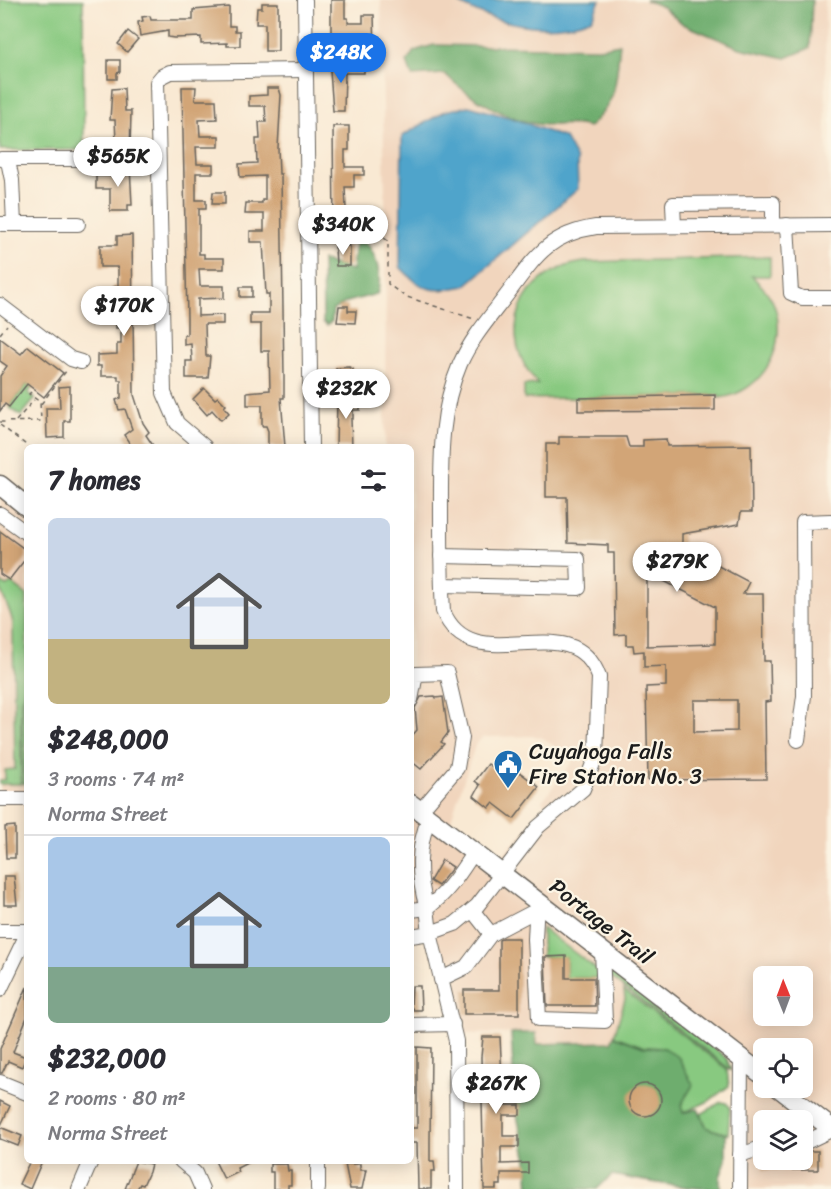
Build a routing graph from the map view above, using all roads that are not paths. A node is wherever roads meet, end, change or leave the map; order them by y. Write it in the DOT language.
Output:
graph roads {
  1 [pos="305,0"];
  2 [pos="306,70"];
  3 [pos="76,159"];
  4 [pos="7,224"];
  5 [pos="78,224"];
  6 [pos="780,225"];
  7 [pos="831,225"];
  8 [pos="674,226"];
  9 [pos="831,298"];
  10 [pos="0,305"];
  11 [pos="76,364"];
  12 [pos="202,444"];
  13 [pos="311,444"];
  14 [pos="0,485"];
  15 [pos="24,505"];
  16 [pos="0,514"];
  17 [pos="831,521"];
  18 [pos="24,531"];
  19 [pos="441,556"];
  20 [pos="442,585"];
  21 [pos="414,684"];
  22 [pos="798,740"];
  23 [pos="0,799"];
  24 [pos="24,799"];
  25 [pos="420,811"];
  26 [pos="474,852"];
  27 [pos="501,874"];
  28 [pos="536,906"];
  29 [pos="427,908"];
  30 [pos="414,910"];
  31 [pos="472,910"];
  32 [pos="0,931"];
  33 [pos="24,932"];
  34 [pos="430,933"];
  35 [pos="491,934"];
  36 [pos="414,936"];
  37 [pos="24,938"];
  38 [pos="602,951"];
  39 [pos="441,979"];
  40 [pos="0,990"];
  41 [pos="453,1024"];
  42 [pos="414,1025"];
  43 [pos="741,1058"];
  44 [pos="753,1067"];
  45 [pos="0,1082"];
  46 [pos="24,1092"];
  47 [pos="791,1098"];
  48 [pos="831,1129"];
  49 [pos="813,1138"];
  50 [pos="753,1151"];
  51 [pos="740,1155"];
  52 [pos="90,1164"];
  53 [pos="184,1164"];
  54 [pos="318,1164"];
  55 [pos="79,1189"];
  56 [pos="202,1189"];
  57 [pos="318,1189"];
  58 [pos="458,1189"];
  59 [pos="740,1189"];
  1 -- 2 [label="street"];
  2 -- 12 [label="street"];
  2 -- 13 [label="street"];
  3 -- 4 [label="street"];
  4 -- 5 [label="street"];
  6 -- 7 [label="street"];
  6 -- 8 [label="street"];
  6 -- 8 [label="street"];
  6 -- 9 [label="street"];
  8 -- 19 [label="street"];
  10 -- 11 [label="street"];
  14 -- 15 [label="main road"];
  16 -- 18 [label="street"];
  17 -- 22 [label="street"];
  19 -- 20 [label="street"];
  19 -- 20 [label="street"];
  20 -- 27 [label="street"];
  21 -- 25 [label="street"];
  23 -- 24 [label="street"];
  25 -- 26 [label="main road, Portage Trail"];
  25 -- 29 [label="street"];
  26 -- 27 [label="main road, Portage Trail"];
  26 -- 29 [label="street"];
  27 -- 28 [label="main road, Portage Trail"];
  27 -- 31 [label="street"];
  28 -- 35 [label="street"];
  28 -- 38 [label="main road, Portage Trail"];
  28 -- 38 [label="street"];
  29 -- 30 [label="street"];
  29 -- 34 [label="street"];
  31 -- 34 [label="street"];
  31 -- 35 [label="street"];
  32 -- 33 [label="street"];
  34 -- 36 [label="street"];
  34 -- 39 [label="street"];
  35 -- 39 [label="street"];
  37 -- 40 [label="street"];
  38 -- 43 [label="main road, Portage Trail"];
  39 -- 41 [label="street"];
  41 -- 42 [label="street"];
  41 -- 58 [label="street"];
  43 -- 44 [label="main road, Portage Trail"];
  43 -- 51 [label="street"];
  45 -- 46 [label="street"];
  47 -- 48 [label="main road"];
  48 -- 49 [label="street"];
  50 -- 51 [label="street"];
  51 -- 59 [label="street"];
  52 -- 55 [label="street"];
  53 -- 56 [label="street"];
  54 -- 57 [label="street"];
}
